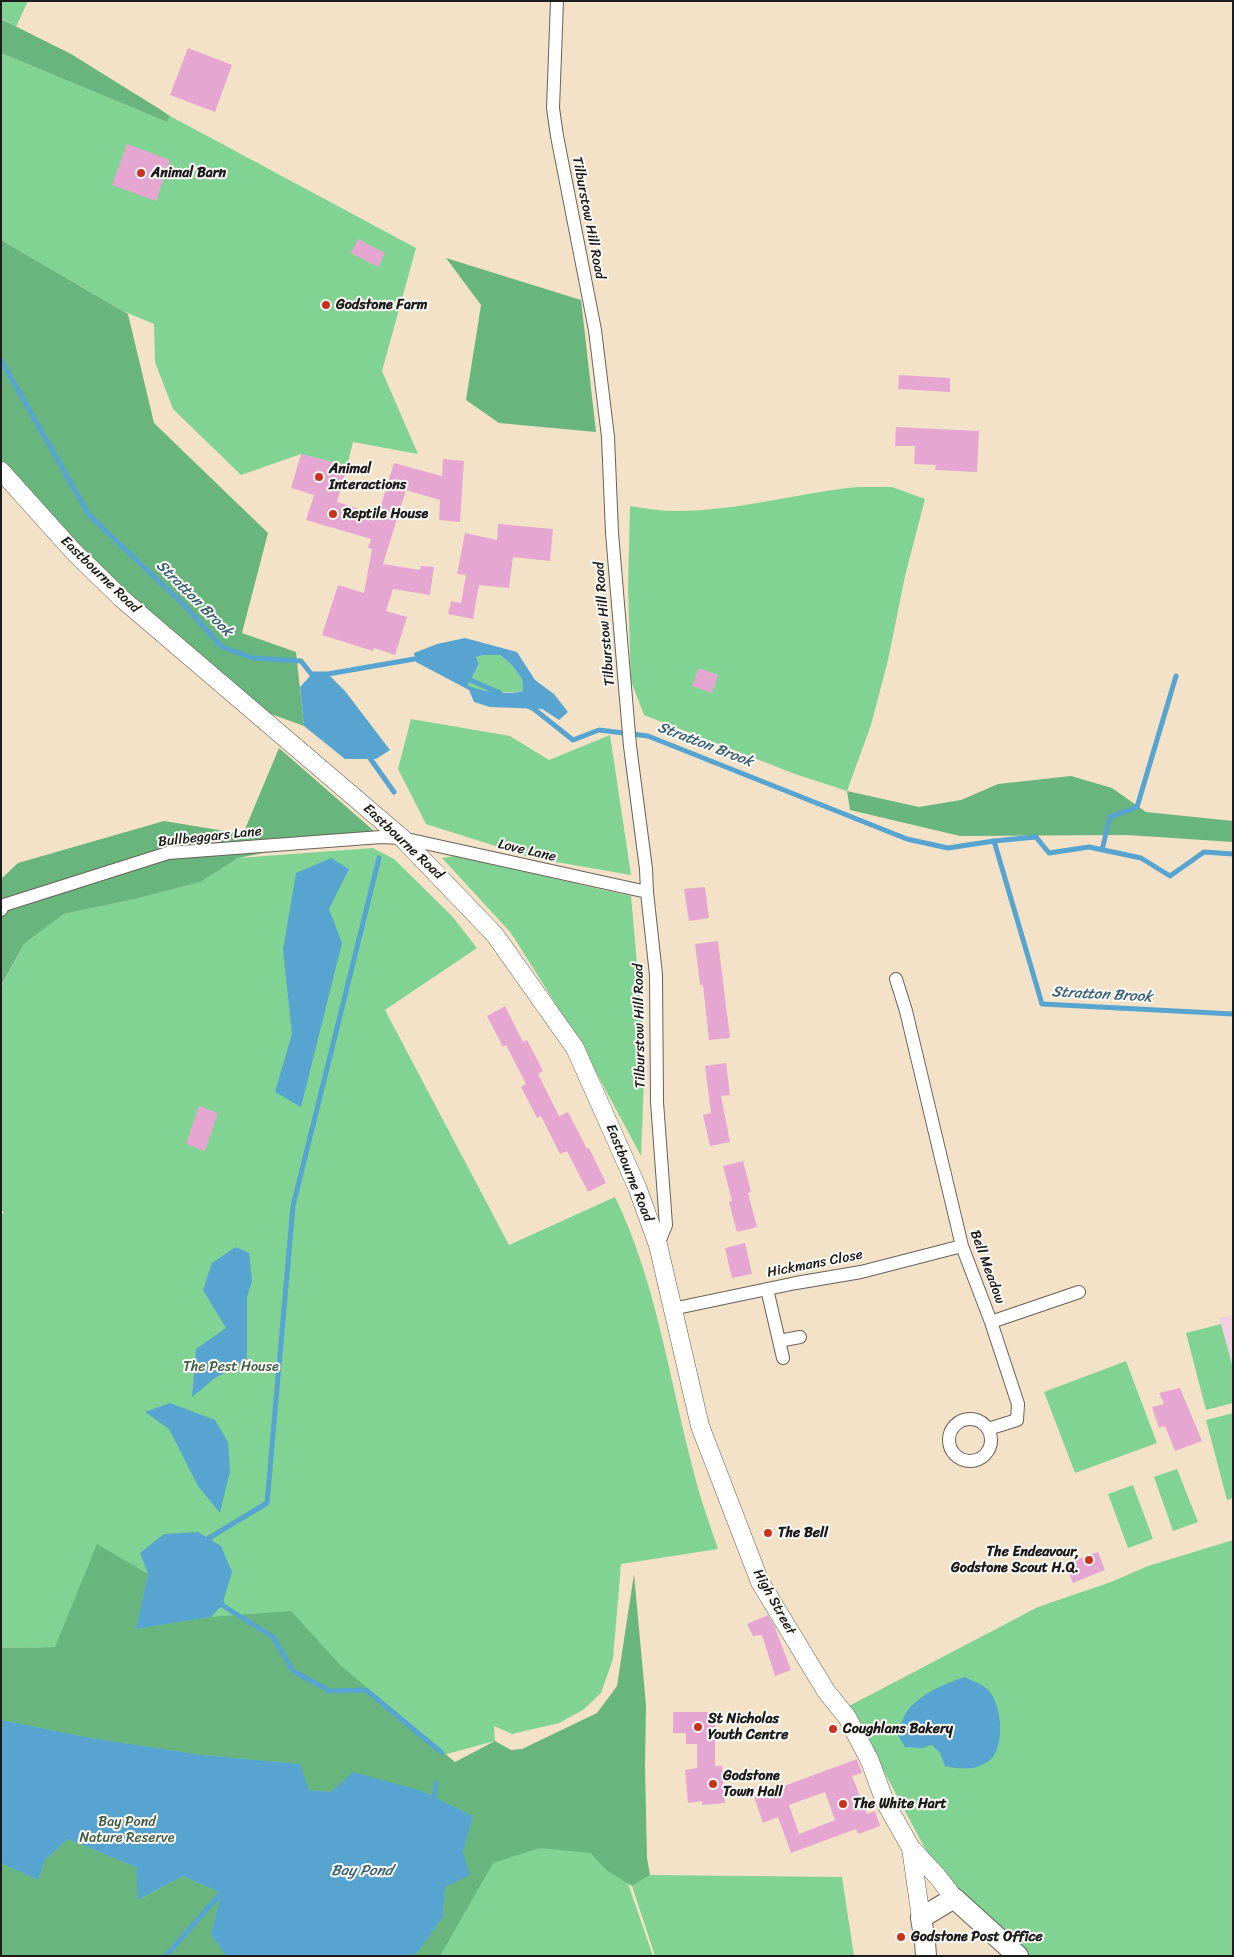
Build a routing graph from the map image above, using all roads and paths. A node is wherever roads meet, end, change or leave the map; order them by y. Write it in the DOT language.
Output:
graph roads {
  1 [pos="557,1"];
  2 [pos="1,471"];
  3 [pos="402,838"];
  4 [pos="647,892"];
  5 [pos="1,910"];
  6 [pos="896,979"];
  7 [pos="658,1245"];
  8 [pos="962,1246"];
  9 [pos="767,1289"];
  10 [pos="1079,1292"];
  11 [pos="672,1309"];
  12 [pos="991,1322"];
  13 [pos="800,1337"];
  14 [pos="779,1341"];
  15 [pos="782,1358"];
  16 [pos="988,1430"];
  17 [pos="911,1848"];
  18 [pos="954,1898"];
  19 [pos="921,1918"];
  20 [pos="926,1956"];
  21 [pos="1018,1956"];
  1 -- 4 [label="street, Tilburstow Hill Road"];
  2 -- 3 [label="main road, Eastbourne Road"];
  3 -- 4 [label="street, Love Lane"];
  3 -- 5 [label="street, Bullbeggars Lane"];
  3 -- 7 [label="main road, Eastbourne Road"];
  4 -- 7 [label="street, Tilburstow Hill Road"];
  6 -- 8 [label="street, Bell Meadow"];
  7 -- 11 [label="main road, Eastbourne Road"];
  8 -- 9 [label="street, Hickmans Close"];
  8 -- 12 [label="street, Bell Meadow"];
  9 -- 11 [label="street, Hickmans Close"];
  9 -- 14 [label="street"];
  10 -- 12 [label="street, Bell Meadow"];
  11 -- 17 [label="main road, High Street"];
  12 -- 16 [label="street, Bell Meadow"];
  13 -- 14 [label="street"];
  14 -- 15 [label="street"];
  17 -- 18 [label="main road"];
  17 -- 19 [label="main road"];
  18 -- 19 [label="main road"];
  18 -- 21 [label="main road"];
  19 -- 20 [label="main road"];
}
